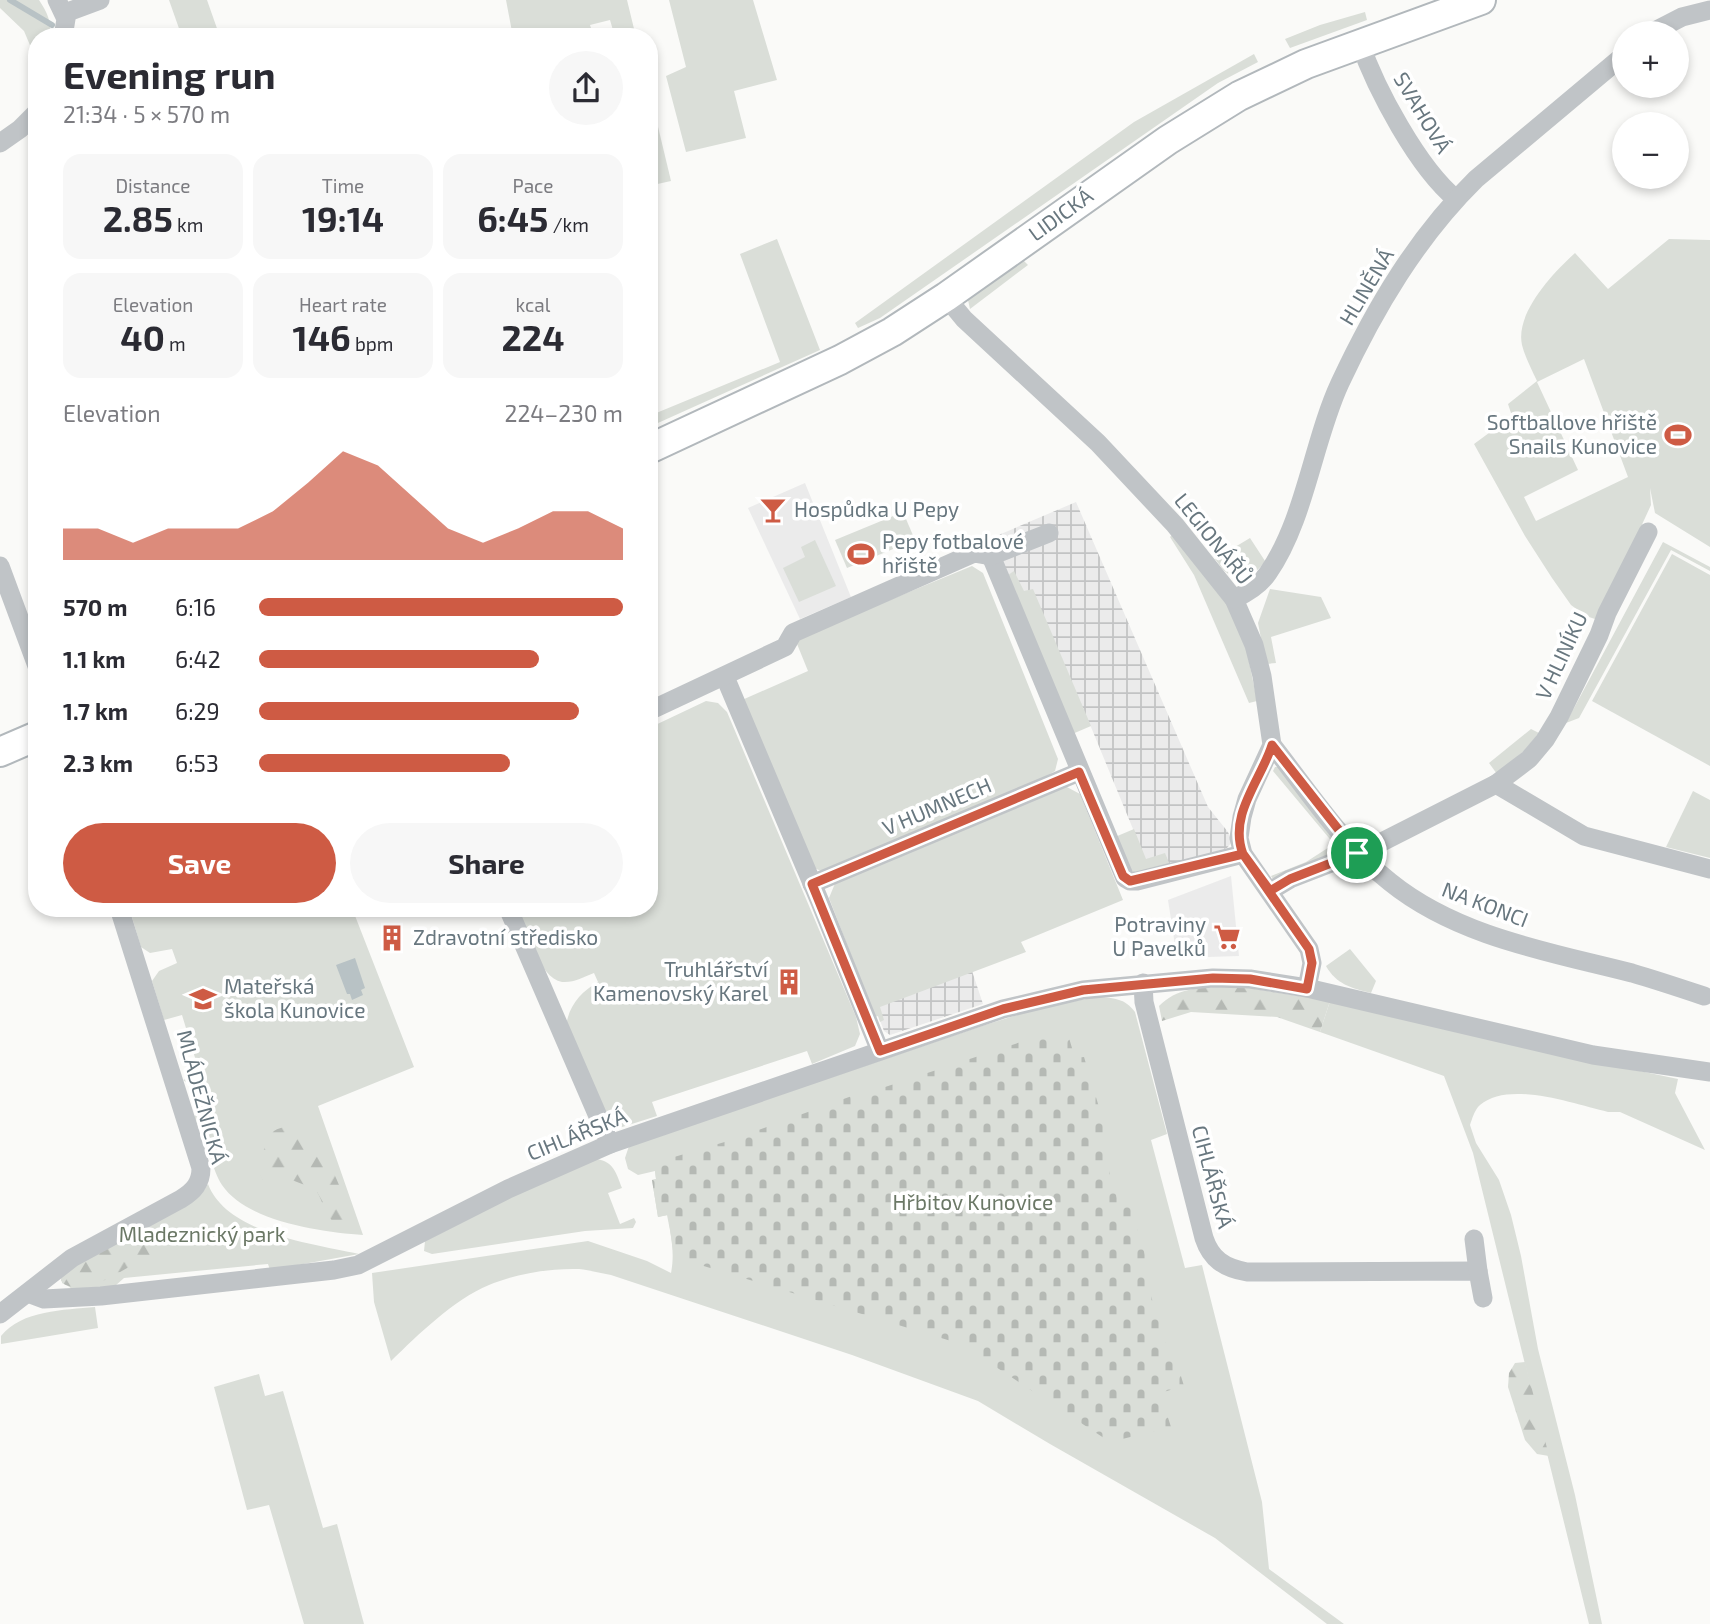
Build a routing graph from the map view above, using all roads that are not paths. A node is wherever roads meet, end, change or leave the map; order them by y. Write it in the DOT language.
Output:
graph roads {
  1 [pos="100,0"];
  2 [pos="1481,0"];
  3 [pos="1710,10"];
  4 [pos="63,19"];
  5 [pos="1674,21"];
  6 [pos="1360,43"];
  7 [pos="1612,65"];
  8 [pos="28,121"];
  9 [pos="0,143"];
  10 [pos="1456,199"];
  11 [pos="946,298"];
  12 [pos="658,445"];
  13 [pos="1648,532"];
  14 [pos="1049,533"];
  15 [pos="991,556"];
  16 [pos="0,566"];
  17 [pos="1234,599"];
  18 [pos="28,642"];
  19 [pos="725,677"];
  20 [pos="658,707"];
  21 [pos="28,740"];
  22 [pos="1272,745"];
  23 [pos="0,752"];
  24 [pos="1079,772"];
  25 [pos="1496,784"];
  26 [pos="1357,853"];
  27 [pos="1243,854"];
  28 [pos="1710,869"];
  29 [pos="812,884"];
  30 [pos="1270,891"];
  31 [pos="122,917"];
  32 [pos="512,917"];
  33 [pos="1143,983"];
  34 [pos="1307,989"];
  35 [pos="1704,996"];
  36 [pos="880,1051"];
  37 [pos="1710,1072"];
  38 [pos="610,1144"];
  39 [pos="1474,1239"];
  40 [pos="1478,1271"];
  41 [pos="28,1293"];
  42 [pos="1483,1298"];
  43 [pos="0,1314"];
  1 -- 4 [label="street"];
  2 -- 6 [label="main road, LIDICKÁ"];
  3 -- 5 [label="street"];
  6 -- 10 [label="street, SVAHOVÁ"];
  6 -- 11 [label="main road, LIDICKÁ"];
  7 -- 10 [label="street, HLINĚNÁ"];
  8 -- 9 [label="street"];
  10 -- 17 [label="street, HLINĚNÁ"];
  11 -- 12 [label="main road, LIDICKÁ"];
  11 -- 17 [label="street, LEGIONÁŘŮ"];
  13 -- 25 [label="street, V HLINÍKU"];
  14 -- 15 [label="street"];
  15 -- 19 [label="street"];
  15 -- 24 [label="street"];
  16 -- 18 [label="street"];
  17 -- 22 [label="street, LEGIONÁŘŮ"];
  19 -- 20 [label="street"];
  19 -- 29 [label="street"];
  21 -- 23 [label="main road"];
  22 -- 26 [label="street, NA KONCI"];
  22 -- 27 [label="street"];
  24 -- 27 [label="street"];
  24 -- 29 [label="street, V HUMNECH"];
  25 -- 26 [label="street, V HLINÍKU"];
  25 -- 28 [label="street"];
  26 -- 30 [label="street, V HLINÍKU"];
  26 -- 35 [label="street, NA KONCI"];
  27 -- 30 [label="street"];
  29 -- 36 [label="street"];
  30 -- 34 [label="street"];
  31 -- 41 [label="street, MLÁDEŽNICKÁ"];
  32 -- 38 [label="street"];
  33 -- 34 [label="street, CIHLÁŘSKÁ"];
  33 -- 36 [label="street, CIHLÁŘSKÁ"];
  33 -- 40 [label="street, CIHLÁŘSKÁ"];
  34 -- 37 [label="street, CIHLÁŘSKÁ"];
  36 -- 38 [label="street, CIHLÁŘSKÁ"];
  38 -- 41 [label="street, CIHLÁŘSKÁ"];
  39 -- 40 [label="street"];
  40 -- 42 [label="street"];
  41 -- 43 [label="street, MLÁDEŽNICKÁ"];
}
